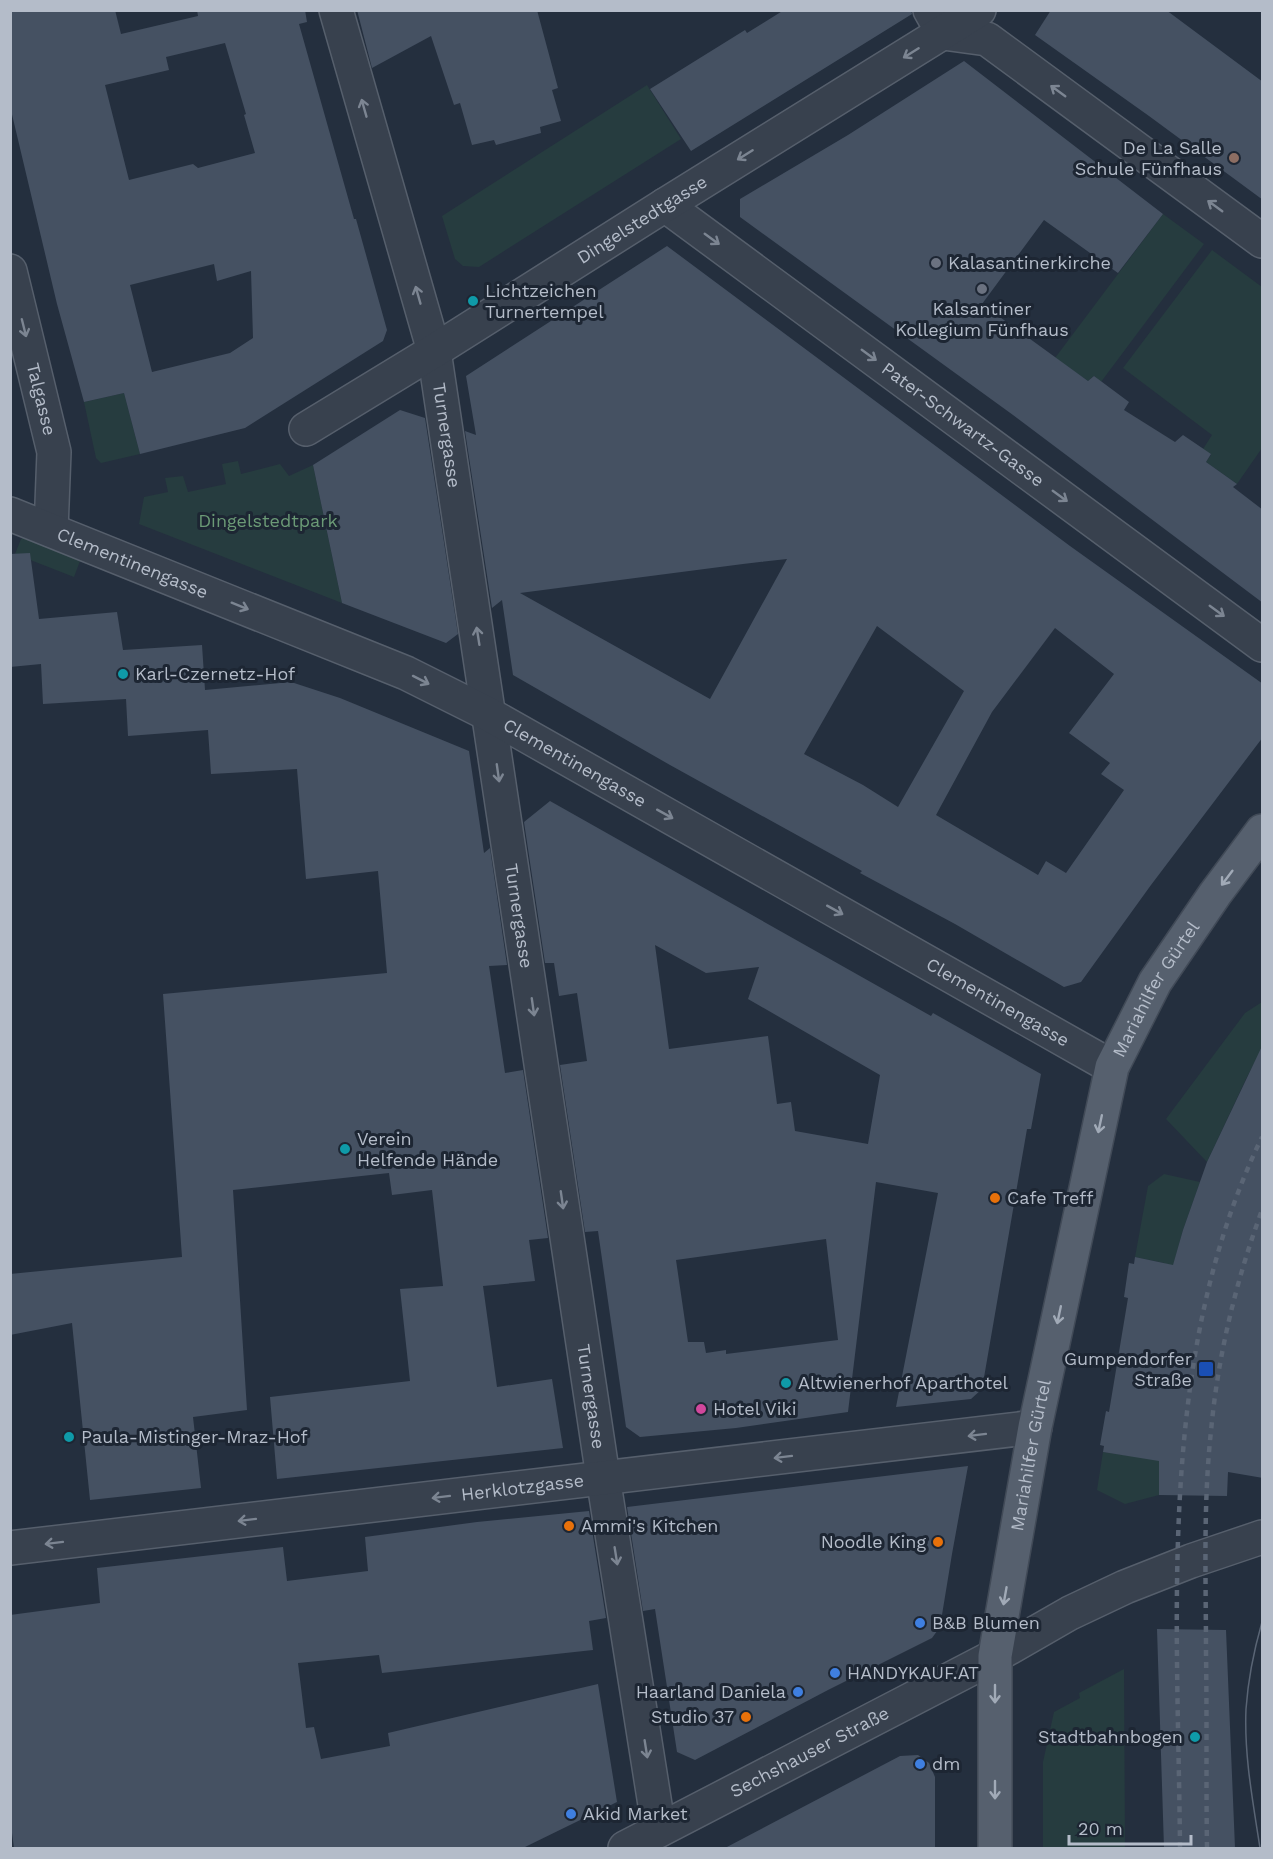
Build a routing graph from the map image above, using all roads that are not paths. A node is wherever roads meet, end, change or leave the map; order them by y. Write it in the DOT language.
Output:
graph roads {
  1 [pos="336,10"];
  2 [pos="979,10"];
  3 [pos="937,22"];
  4 [pos="665,205"];
  5 [pos="1263,241"];
  6 [pos="10,271"];
  7 [pos="434,351"];
  8 [pos="306,429"];
  9 [pos="10,514"];
  10 [pos="51,530"];
  11 [pos="1263,645"];
  12 [pos="490,715"];
  13 [pos="1263,831"];
  14 [pos="1112,1067"];
  15 [pos="1035,1427"];
  16 [pos="603,1477"];
  17 [pos="1263,1537"];
  18 [pos="10,1548"];
  19 [pos="995,1656"];
  20 [pos="659,1830"];
  21 [pos="625,1848"];
  22 [pos="995,1848"];
  7 -- 1 [label="street, Turnergasse, one-way"];
  2 -- 3 [label="street, Dingelstedtgasse"];
  3 -- 4 [label="street, Dingelstedtgasse, one-way"];
  5 -- 3 [label="street, one-way"];
  4 -- 7 [label="street, Dingelstedtgasse"];
  4 -- 11 [label="street, Pater-Schwartz-Gasse, one-way"];
  6 -- 10 [label="street, Talgasse, one-way"];
  7 -- 8 [label="street, Dingelstedtgasse"];
  12 -- 7 [label="street, Turnergasse, one-way"];
  9 -- 10 [label="street, Clementinengasse"];
  10 -- 12 [label="street, Clementinengasse, one-way"];
  12 -- 14 [label="street, Clementinengasse, one-way"];
  12 -- 16 [label="street, Turnergasse, one-way"];
  13 -- 14 [label="main road, Mariahilfer Gürtel, one-way"];
  14 -- 15 [label="main road, Mariahilfer Gürtel, one-way"];
  15 -- 16 [label="street, Herklotzgasse, one-way"];
  15 -- 19 [label="main road, Mariahilfer Gürtel, one-way"];
  16 -- 18 [label="street, Herklotzgasse, one-way"];
  16 -- 20 [label="street, Turnergasse, one-way"];
  17 -- 19 [label="street"];
  19 -- 20 [label="street, Sechshauser Straße"];
  19 -- 22 [label="main road, Mariahilfer Gürtel, one-way"];
  20 -- 21 [label="street, Sechshauser Straße"];
}
